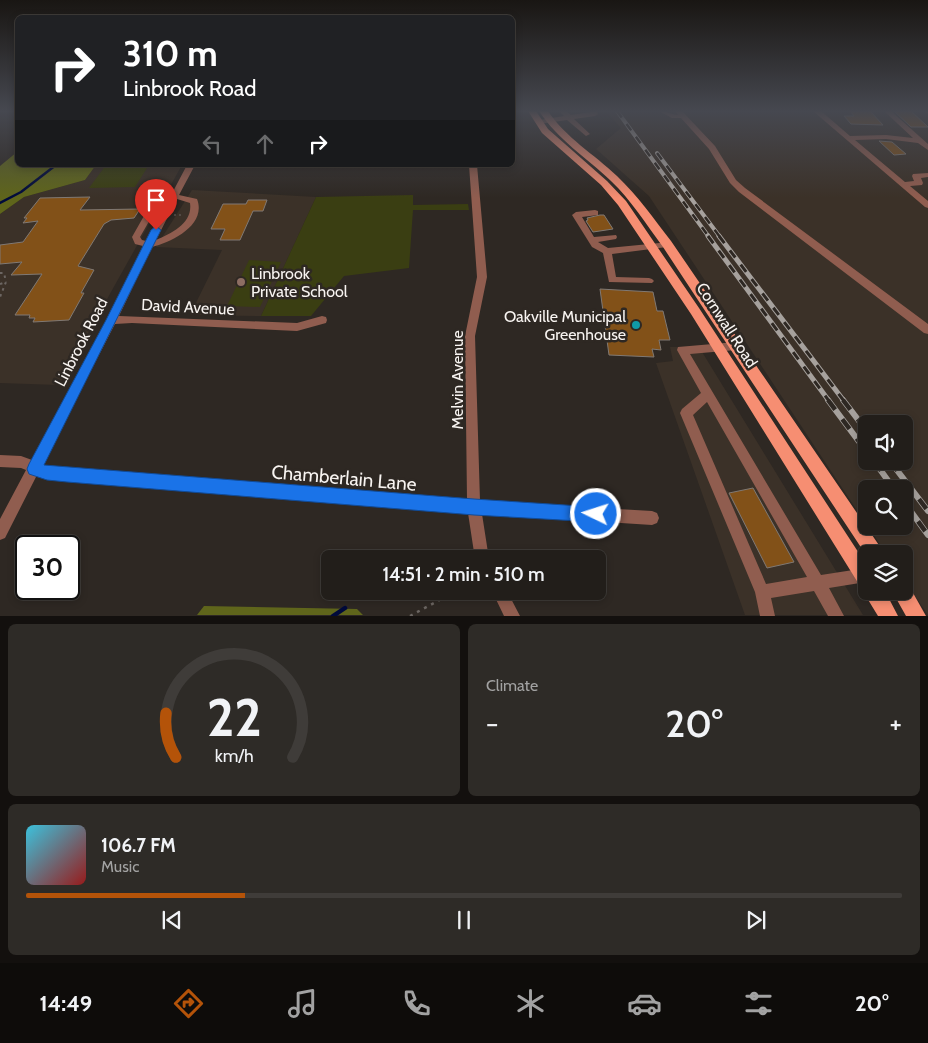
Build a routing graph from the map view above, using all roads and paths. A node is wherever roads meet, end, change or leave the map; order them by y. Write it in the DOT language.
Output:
graph roads {
  1 [pos="553,140"];
  2 [pos="567,140"];
  3 [pos="704,140"];
  4 [pos="850,140"];
  5 [pos="909,140"];
  6 [pos="920,141"];
  7 [pos="928,148"];
  8 [pos="190,167"];
  9 [pos="473,167"];
  10 [pos="928,175"];
  11 [pos="904,184"];
  12 [pos="918,197"];
  13 [pos="928,197"];
  14 [pos="173,198"];
  15 [pos="928,205"];
  16 [pos="595,213"];
  17 [pos="164,214"];
  18 [pos="194,215"];
  19 [pos="613,237"];
  20 [pos="592,240"];
  21 [pos="667,244"];
  22 [pos="148,245"];
  23 [pos="652,246"];
  24 [pos="607,251"];
  25 [pos="0,273"];
  26 [pos="6,282"];
  27 [pos="649,282"];
  28 [pos="0,284"];
  29 [pos="0,297"];
  30 [pos="112,320"];
  31 [pos="322,320"];
  32 [pos="928,330"];
  33 [pos="736,346"];
  34 [pos="711,349"];
  35 [pos="708,394"];
  36 [pos="0,461"];
  37 [pos="34,469"];
  38 [pos="474,507"];
  39 [pos="652,518"];
  40 [pos="0,533"];
  41 [pos="870,545"];
  42 [pos="481,550"];
  43 [pos="858,566"];
  44 [pos="858,577"];
  45 [pos="818,583"];
  46 [pos="762,592"];
  47 [pos="439,600"];
  48 [pos="504,600"];
  49 [pos="879,600"];
  50 [pos="907,600"];
  51 [pos="410,616"];
  52 [pos="512,616"];
  53 [pos="768,616"];
  54 [pos="837,616"];
  55 [pos="889,616"];
  56 [pos="917,616"];
  1 -- 23 [label="main road, Cornwall Road"];
  2 -- 21 [label="main road, Cornwall Road"];
  3 -- 32 [label="street"];
  4 -- 11 [label="street"];
  5 -- 6 [label="street"];
  6 -- 7 [label="street"];
  8 -- 14 [label="street, Linbrook Road"];
  9 -- 38 [label="street, Melvin Avenue"];
  10 -- 11 [label="street"];
  11 -- 12 [label="street"];
  12 -- 13 [label="street"];
  12 -- 15 [label="street"];
  14 -- 17 [label="street, Linbrook Road"];
  14 -- 18 [label="street"];
  14 -- 22 [label="street"];
  16 -- 20 [label="street"];
  17 -- 18 [label="path"];
  17 -- 22 [label="street, Linbrook Road"];
  18 -- 22 [label="street"];
  19 -- 20 [label="street"];
  20 -- 24 [label="street"];
  21 -- 23 [label="street"];
  21 -- 33 [label="main road, Cornwall Road"];
  22 -- 30 [label="street, Linbrook Road"];
  23 -- 24 [label="street"];
  23 -- 34 [label="main road, Cornwall Road"];
  24 -- 27 [label="street"];
  25 -- 26 [label="path"];
  26 -- 28 [label="path"];
  26 -- 29 [label="path"];
  30 -- 31 [label="street, David Avenue"];
  30 -- 37 [label="street, Linbrook Road"];
  33 -- 34 [label="street"];
  33 -- 41 [label="main road, Cornwall Road"];
  34 -- 35 [label="street"];
  34 -- 43 [label="main road, Cornwall Road"];
  35 -- 45 [label="street"];
  35 -- 46 [label="street"];
  36 -- 37 [label="street, Chamberlain Lane"];
  37 -- 38 [label="street, Chamberlain Lane"];
  37 -- 40 [label="street, Linbrook Road"];
  38 -- 39 [label="street, Chamberlain Lane"];
  38 -- 42 [label="street, Melvin Avenue"];
  44 -- 45 [label="street"];
  45 -- 46 [label="street"];
  45 -- 54 [label="street"];
  46 -- 53 [label="street"];
  47 -- 51 [label="path"];
  48 -- 52 [label="street"];
  49 -- 55 [label="main road"];
  50 -- 56 [label="main road"];
}
